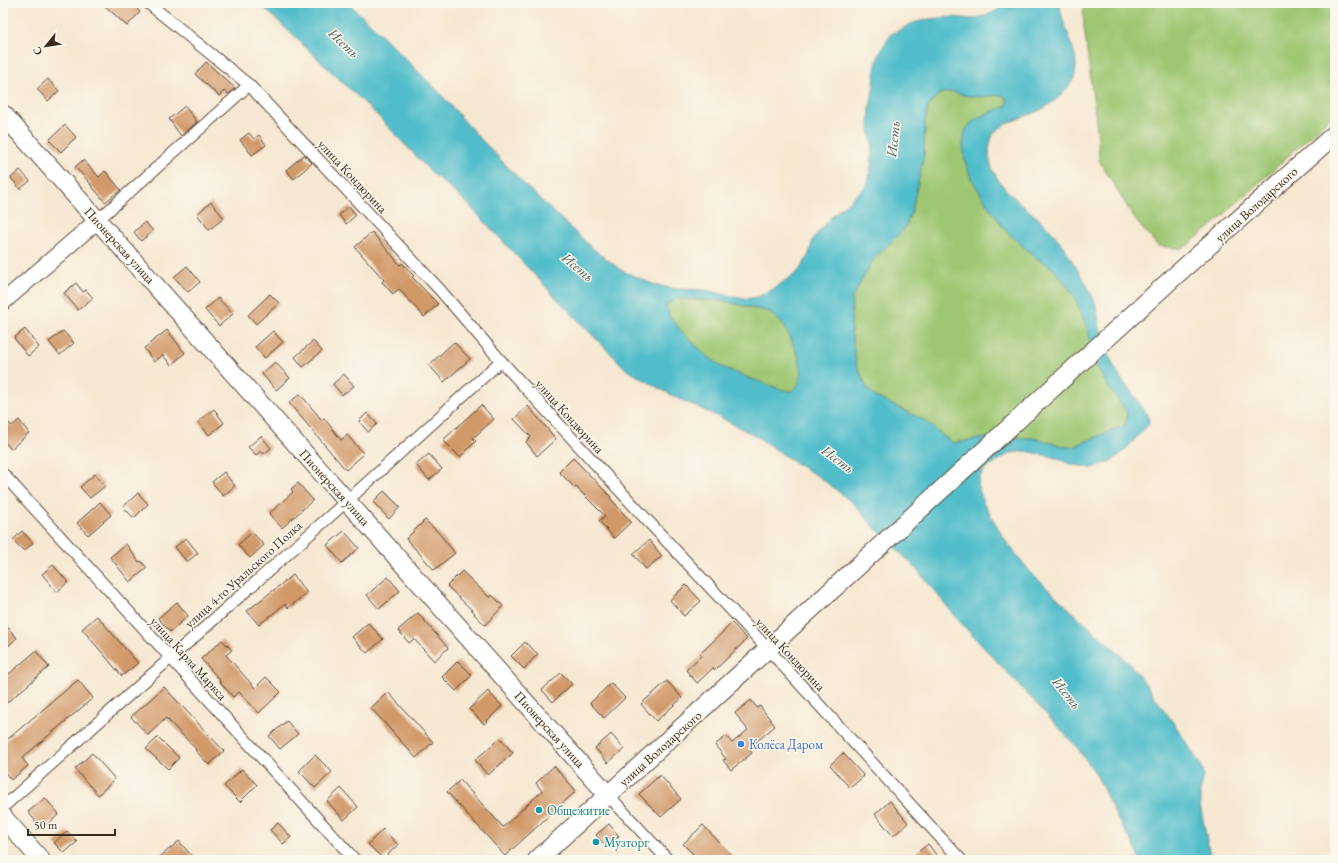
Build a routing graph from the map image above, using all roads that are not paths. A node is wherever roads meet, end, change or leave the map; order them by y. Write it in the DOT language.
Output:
graph roads {
  1 [pos="148,3"];
  2 [pos="249,85"];
  3 [pos="3,114"];
  4 [pos="1335,134"];
  5 [pos="98,220"];
  6 [pos="3,302"];
  7 [pos="501,361"];
  8 [pos="3,474"];
  9 [pos="347,500"];
  10 [pos="768,649"];
  11 [pos="170,659"];
  12 [pos="608,795"];
  13 [pos="3,807"];
  14 [pos="3,817"];
  15 [pos="41,860"];
  16 [pos="355,860"];
  17 [pos="537,860"];
  18 [pos="668,860"];
  19 [pos="961,860"];
  1 -- 2 [label="street, улица Кондюрина"];
  2 -- 5 [label="street"];
  2 -- 7 [label="street, улица Кондюрина"];
  3 -- 5 [label="main road, Пионерская улица"];
  4 -- 10 [label="main road, улица Володарского"];
  5 -- 6 [label="main road"];
  5 -- 9 [label="main road, Пионерская улица"];
  7 -- 9 [label="street, улица 4-го Уральского Полка"];
  7 -- 10 [label="street, улица Кондюрина"];
  8 -- 11 [label="street, улица Карла Маркса"];
  9 -- 11 [label="street, улица 4-го Уральского Полка"];
  9 -- 12 [label="main road, Пионерская улица"];
  10 -- 12 [label="main road, улица Володарского"];
  10 -- 19 [label="street, улица Кондюрина"];
  11 -- 13 [label="street, улица 4-го Уральского Полка"];
  11 -- 16 [label="street, улица Карла Маркса"];
  12 -- 17 [label="main road, улица Володарского"];
  12 -- 18 [label="street, Пионерская улица"];
  14 -- 15 [label="main road"];
}
